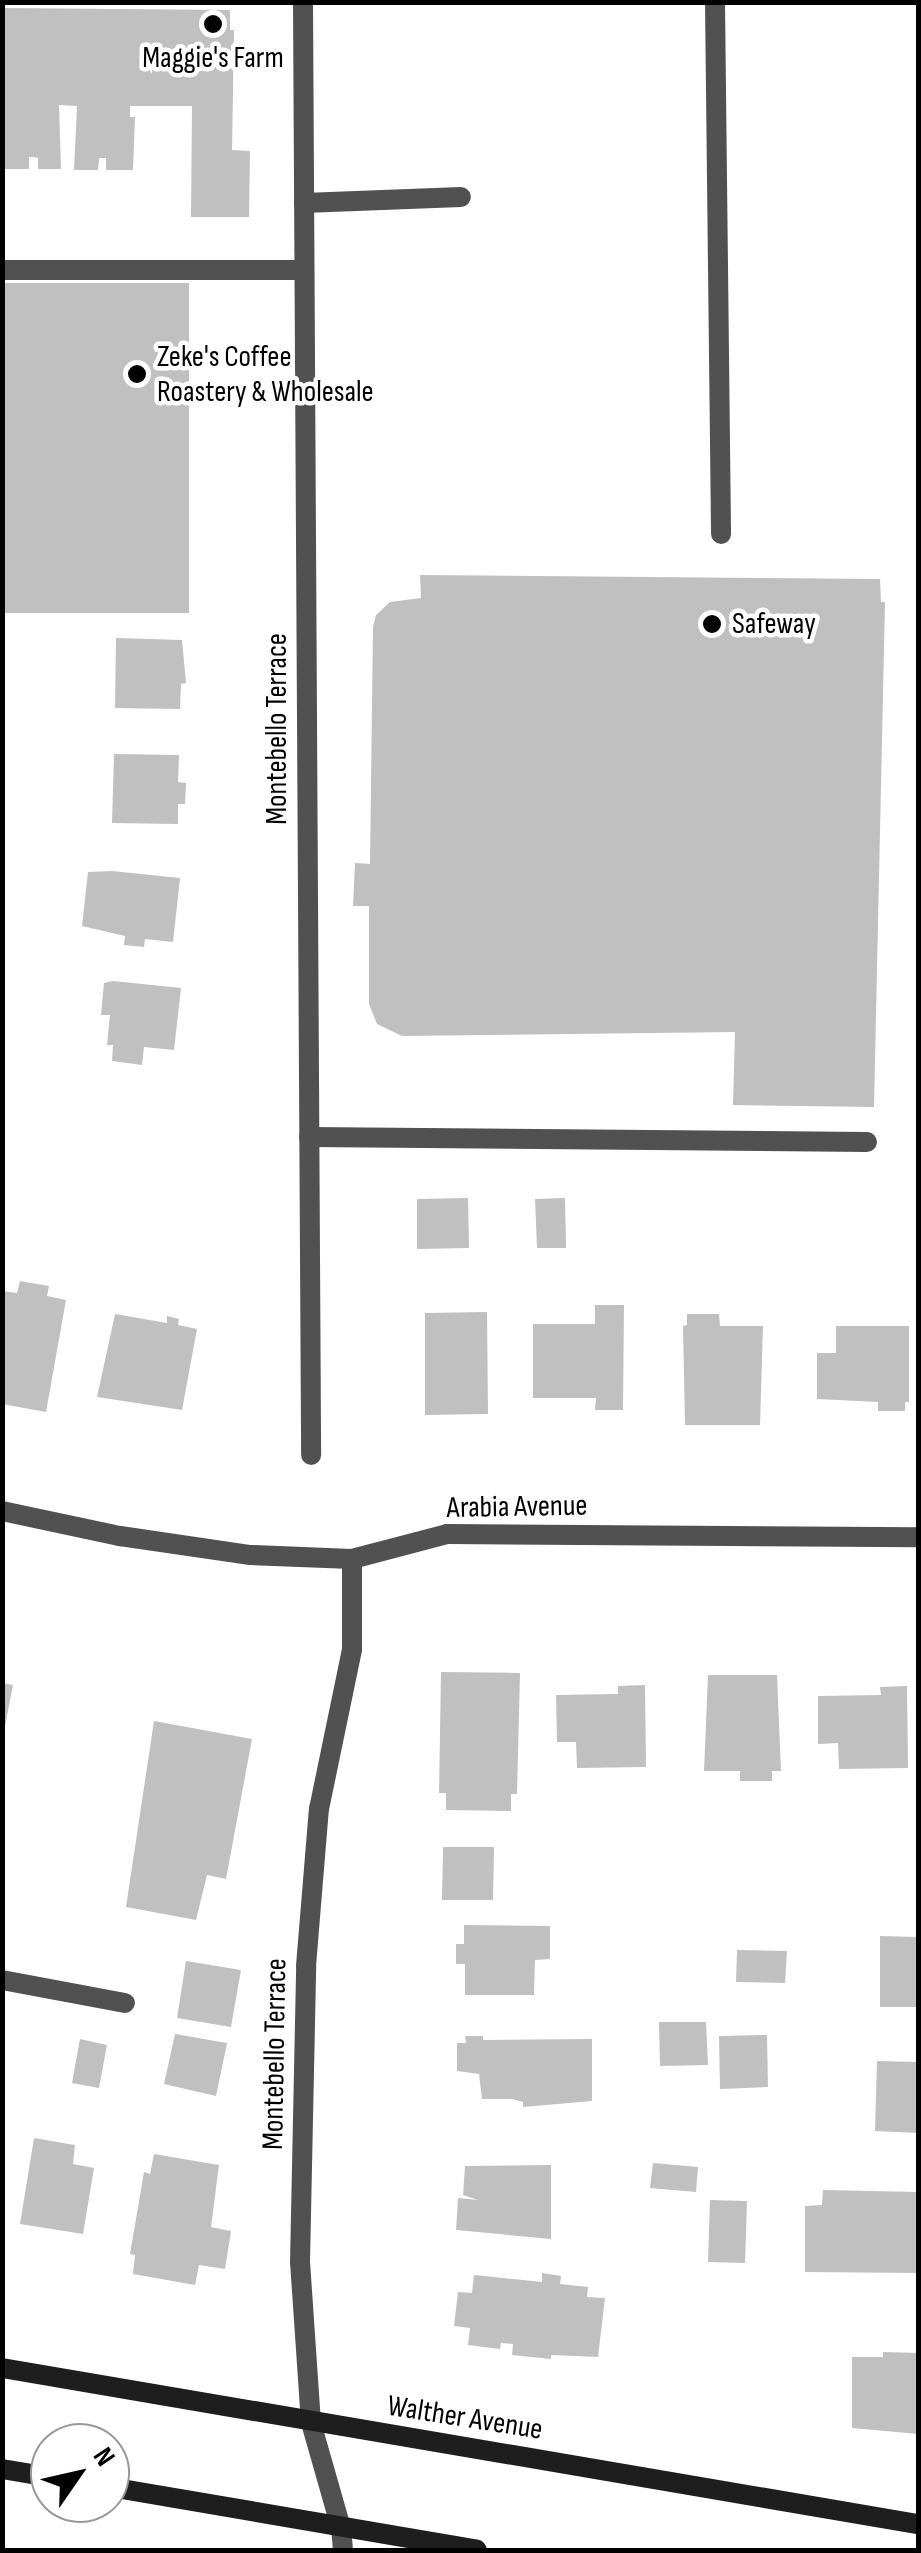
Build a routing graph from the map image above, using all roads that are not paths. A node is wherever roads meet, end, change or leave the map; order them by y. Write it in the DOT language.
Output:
graph roads {
  1 [pos="302,2"];
  2 [pos="716,2"];
  3 [pos="461,197"];
  4 [pos="304,203"];
  5 [pos="2,270"];
  6 [pos="304,270"];
  7 [pos="721,534"];
  8 [pos="309,1137"];
  9 [pos="866,1142"];
  10 [pos="310,1455"];
  11 [pos="2,1511"];
  12 [pos="918,1538"];
  13 [pos="352,1558"];
  14 [pos="2,1980"];
  15 [pos="125,2002"];
  16 [pos="2,2368"];
  17 [pos="311,2423"];
  18 [pos="2,2468"];
  19 [pos="30,2473"];
  20 [pos="130,2491"];
  21 [pos="918,2524"];
  22 [pos="342,2528"];
  23 [pos="343,2550"];
  24 [pos="476,2550"];
  1 -- 4 [label="street, Montebello Terrace"];
  2 -- 7 [label="street"];
  3 -- 4 [label="street"];
  4 -- 6 [label="street, Montebello Terrace"];
  5 -- 6 [label="street"];
  6 -- 8 [label="street, Montebello Terrace"];
  8 -- 9 [label="street"];
  8 -- 10 [label="street, Montebello Terrace"];
  11 -- 13 [label="street, Arabia Avenue"];
  12 -- 13 [label="street, Arabia Avenue"];
  13 -- 17 [label="street, Montebello Terrace"];
  14 -- 15 [label="street"];
  16 -- 17 [label="main road, Walther Avenue"];
  17 -- 21 [label="main road, Walther Avenue"];
  17 -- 22 [label="street, Montebello Terrace"];
  18 -- 19 [label="main road"];
  20 -- 22 [label="main road"];
  22 -- 23 [label="street, Montebello Terrace"];
  22 -- 24 [label="main road"];
}
